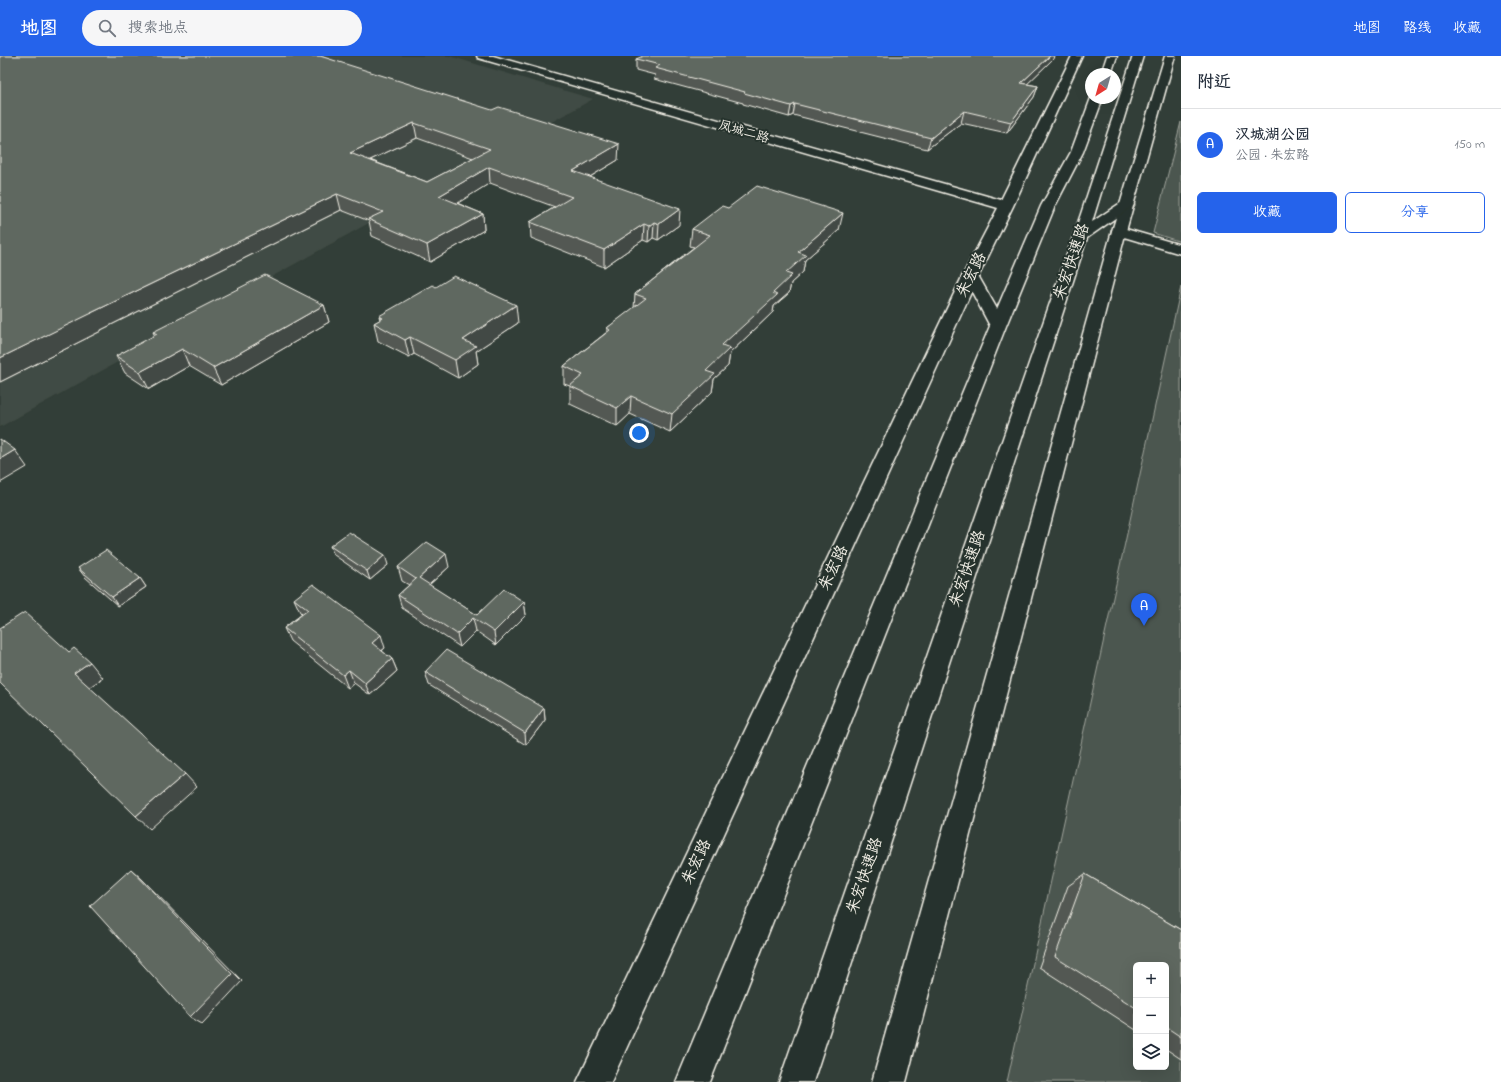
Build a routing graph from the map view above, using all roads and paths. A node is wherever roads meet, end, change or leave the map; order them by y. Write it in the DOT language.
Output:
graph roads {
  1 [pos="482,56"];
  2 [pos="501,56"];
  3 [pos="1078,56"];
  4 [pos="1112,56"];
  5 [pos="1138,56"];
  6 [pos="1170,56"];
  7 [pos="1108,68"];
  8 [pos="1095,104"];
  9 [pos="1007,203"];
  10 [pos="1127,205"];
  11 [pos="1119,231"];
  12 [pos="1081,236"];
  13 [pos="1181,250"];
  14 [pos="971,275"];
  15 [pos="998,326"];
  16 [pos="594,1082"];
  17 [pos="693,1082"];
  18 [pos="796,1082"];
  19 [pos="889,1082"];
  1 -- 9 [label="main road, 凤城二路"];
  2 -- 9 [label="main road, 凤城二路"];
  3 -- 9 [label="main road, 朱宏路"];
  4 -- 7 [label="main road"];
  5 -- 12 [label="main road, 朱宏快速路"];
  6 -- 10 [label="main road"];
  8 -- 15 [label="main road"];
  9 -- 14 [label="main road, 朱宏路"];
  10 -- 11 [label="main road"];
  10 -- 12 [label="main road"];
  11 -- 13 [label="main road"];
  11 -- 19 [label="main road"];
  12 -- 18 [label="main road, 朱宏快速路"];
  14 -- 15 [label="main road"];
  14 -- 16 [label="main road, 朱宏路"];
  15 -- 17 [label="main road"];
}
